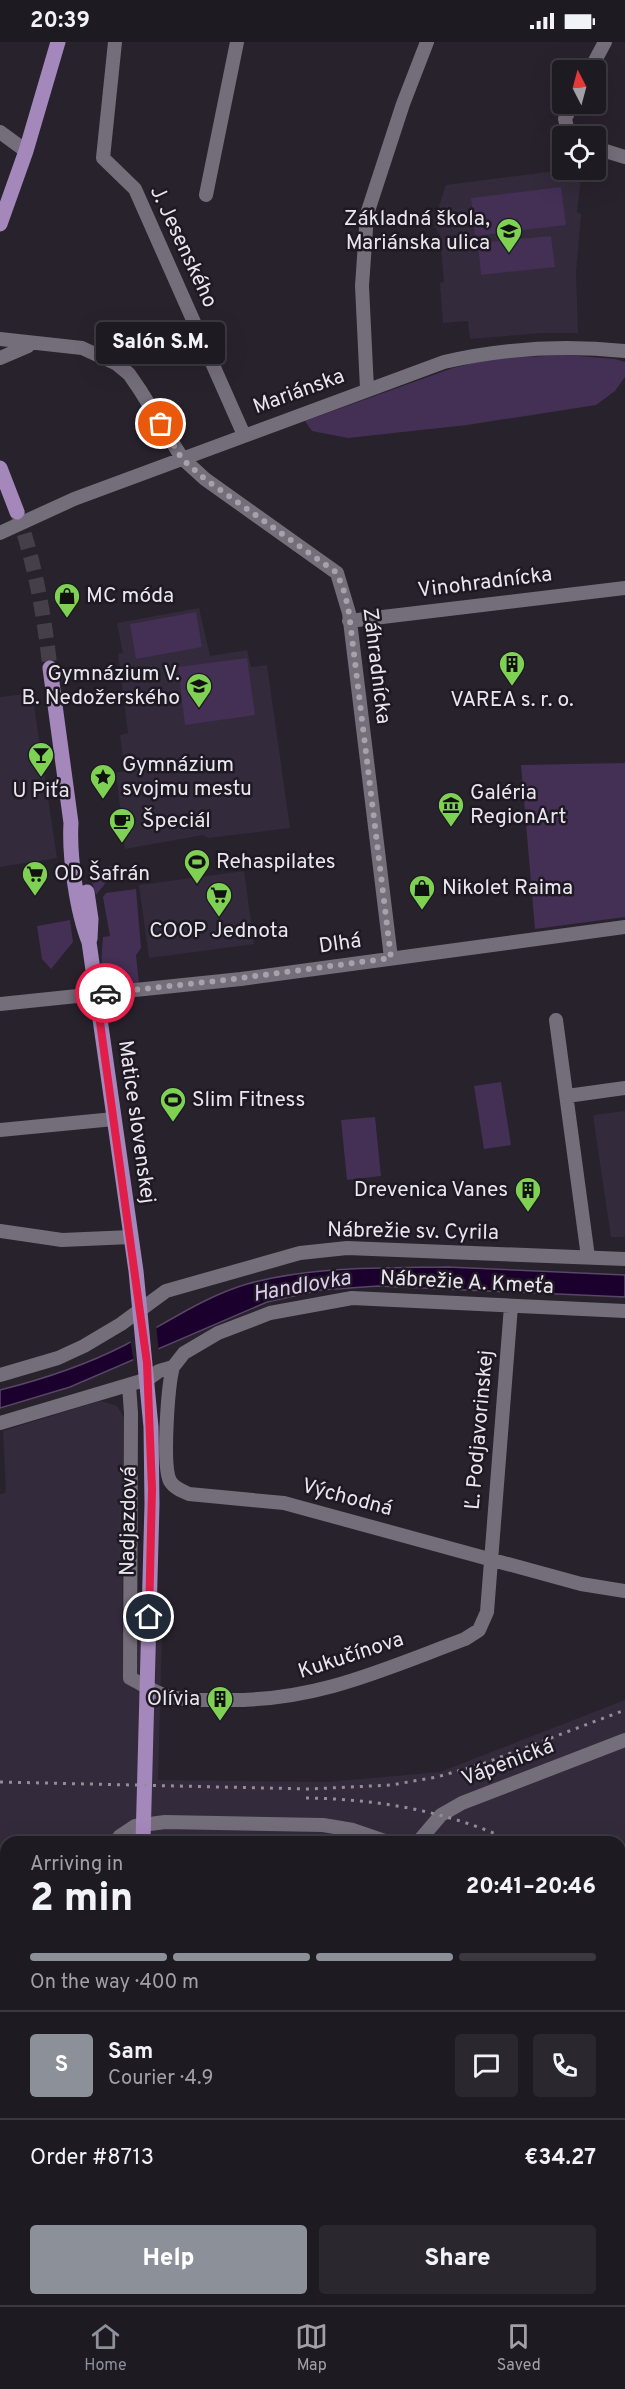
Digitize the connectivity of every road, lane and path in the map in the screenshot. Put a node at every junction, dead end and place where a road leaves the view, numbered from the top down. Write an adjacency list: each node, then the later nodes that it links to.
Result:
1 (58, 42): 8 (main road)
2 (115, 42): 20 (street, J. Jesenského)
3 (237, 42): 11 (street)
4 (427, 42): 19 (street)
5 (605, 42): 6 (street)
6 (595, 60)
7 (0, 132): 8 (street)
8 (26, 151): 12 (main road)
9 (606, 151): 10 (street)
10 (625, 157)
11 (206, 195)
12 (0, 224)
13 (0, 339): 14 (street, Záhradnícka)
14 (16, 342): 15 (street, Záhradnícka); 16 (street)
15 (32, 344): 18 (street); 21 (street, Záhradnícka)
16 (0, 348)
17 (625, 351): 19 (street, Mariánska)
18 (0, 358)
19 (367, 389): 20 (street, Mariánska)
20 (244, 435): 21 (street, Mariánska)
21 (182, 459): 24 (street, Mariánska); 26 (street, Záhradnícka)
22 (0, 468): 23 (main road)
23 (17, 512)
24 (0, 533)
25 (625, 588): 26 (street, Vinohradnícka)
26 (350, 621): 29 (street, Záhradnícka)
27 (50, 668): 30 (main road, Matice slovenskej)
28 (625, 927): 29 (street, Dlhá)
29 (391, 958): 30 (street, Dlhá)
30 (96, 993): 31 (street, Dlhá); 35 (main road, Matice slovenskej)
31 (0, 1004)
32 (556, 1020): 34 (street)
33 (625, 1088): 34 (street)
34 (567, 1096): 39 (street)
35 (114, 1119): 36 (street); 38 (main road, Matice slovenskej)
36 (0, 1130)
37 (0, 1231): 38 (street)
38 (131, 1237): 42 (main road, Matice slovenskej)
39 (588, 1257): 40 (street, Nábrežie sv. Cyrila); 42 (street, Nábrežie sv. Cyrila)
40 (625, 1259)
41 (511, 1306): 43 (street, Nábrežie A. Kmeťa); 44 (street, Nábrežie A. Kmeťa); 51 (street, Ľ. Podjavorinskej)
42 (141, 1309): 45 (street, Nábrežie sv. Cyrila); 46 (main road, Nadjazdová)
43 (625, 1311)
44 (173, 1367): 46 (street, Nábrežie A. Kmeťa); 49 (street, Východná)
45 (0, 1375)
46 (148, 1379): 47 (street, Nábrežie A. Kmeťa); 48 (main road, Nadjazdová)
47 (129, 1385): 50 (street, Nábrežie A. Kmeťa); 51 (street, Kukučínova)
48 (150, 1411): 49 (street); 55 (main road, Nadjazdová)
49 (168, 1415): 51 (street, Východná)
50 (0, 1424)
51 (490, 1557): 52 (street, Východná)
52 (625, 1591)
53 (625, 1740): 57 (street, Vápenická)
54 (120, 1836): 56 (street)
55 (143, 1836)
56 (371, 1836)
57 (423, 1836)

